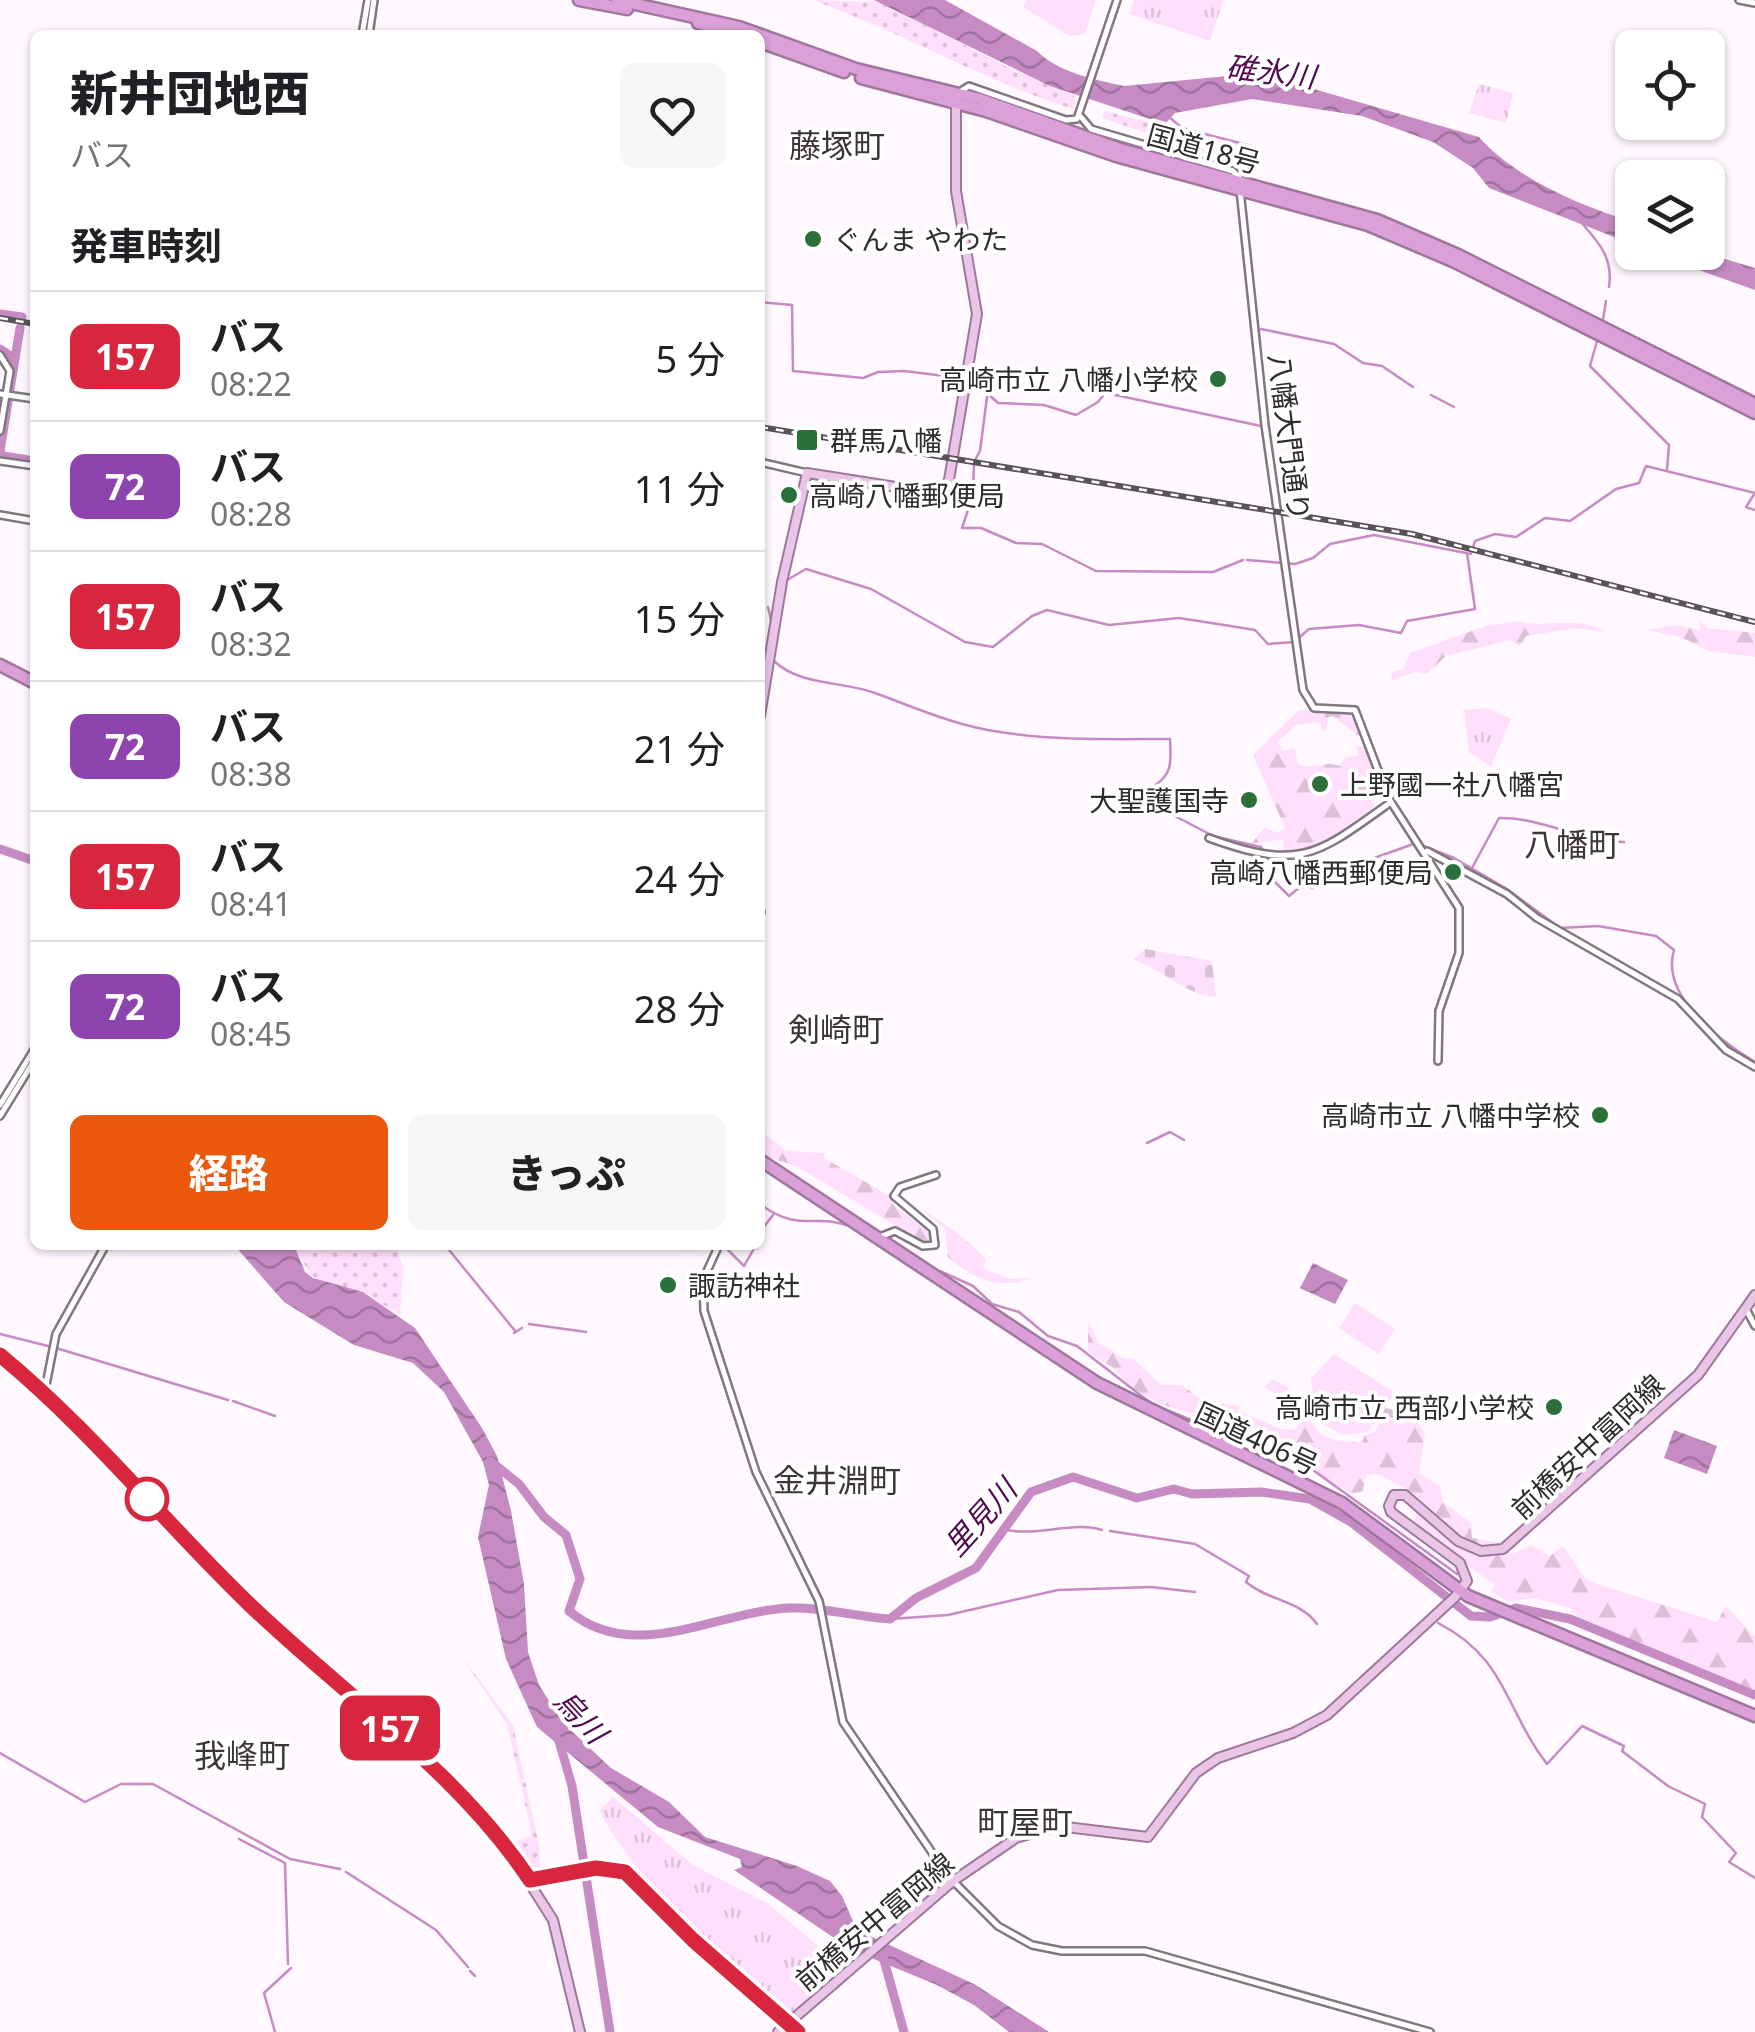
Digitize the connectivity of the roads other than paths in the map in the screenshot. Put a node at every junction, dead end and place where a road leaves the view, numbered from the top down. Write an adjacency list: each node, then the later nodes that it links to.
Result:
1 (371, 0): 7 (street)
2 (579, 0): 8 (highway)
3 (617, 0): 9 (highway, 国道18号)
4 (1117, 0): 13 (street)
5 (1739, 0): 6 (street)
6 (1755, 3)
7 (367, 30)
8 (717, 30)
9 (746, 30)
10 (765, 37): 12 (highway, 国道18号)
11 (765, 44): 12 (highway, 国道18号)
12 (956, 98): 13 (street); 14 (highway, 国道18号); 24 (main road)
13 (1080, 119): 14 (street)
14 (1240, 186): 18 (highway, 国道18号); 19 (highway, 国道18号); 30 (street, 八幡大門通り)
15 (0, 355): 16 (street)
16 (3, 394): 17 (street); 20 (street)
17 (30, 398)
18 (1755, 404)
19 (1755, 413)
20 (0, 431)
21 (0, 461): 23 (street)
22 (765, 463): 24 (street)
23 (30, 465)
24 (806, 473): 29 (main road)
25 (0, 515): 26 (street)
26 (30, 519)
27 (0, 665): 28 (highway)
28 (30, 680)
29 (765, 686)
30 (1391, 802): 31 (street); 32 (street)
31 (1208, 838)
32 (1424, 850): 34 (street); 36 (street)
33 (30, 1058): 37 (street)
34 (1438, 1061)
35 (30, 1065): 37 (street)
36 (1755, 1067)
37 (20, 1077): 38 (street); 39 (street)
38 (0, 1105)
39 (0, 1116)
40 (765, 1167): 42 (highway, 国道406号)
41 (936, 1175): 42 (street)
42 (882, 1236): 50 (highway, 国道406号)
43 (103, 1250): 49 (street)
44 (716, 1250): 53 (street)
45 (1755, 1295): 46 (main road, 前橋安中富岡線)
46 (1746, 1309): 47 (street); 50 (main road, 前橋安中富岡線)
47 (1755, 1326)
48 (0, 1355): 49 (main road)
49 (44, 1395): 52 (main road)
50 (1454, 1598): 51 (highway, 国道406号); 53 (main road, 前橋安中富岡線)
51 (1755, 1716)
52 (530, 1880): 54 (main road); 55 (main road)
53 (950, 1884): 54 (main road, 前橋安中富岡線); 58 (street)
54 (791, 2021): 56 (main road, 前橋安中富岡線); 57 (main road)
55 (580, 2032)
56 (778, 2032)
57 (798, 2032)
58 (1430, 2032)

